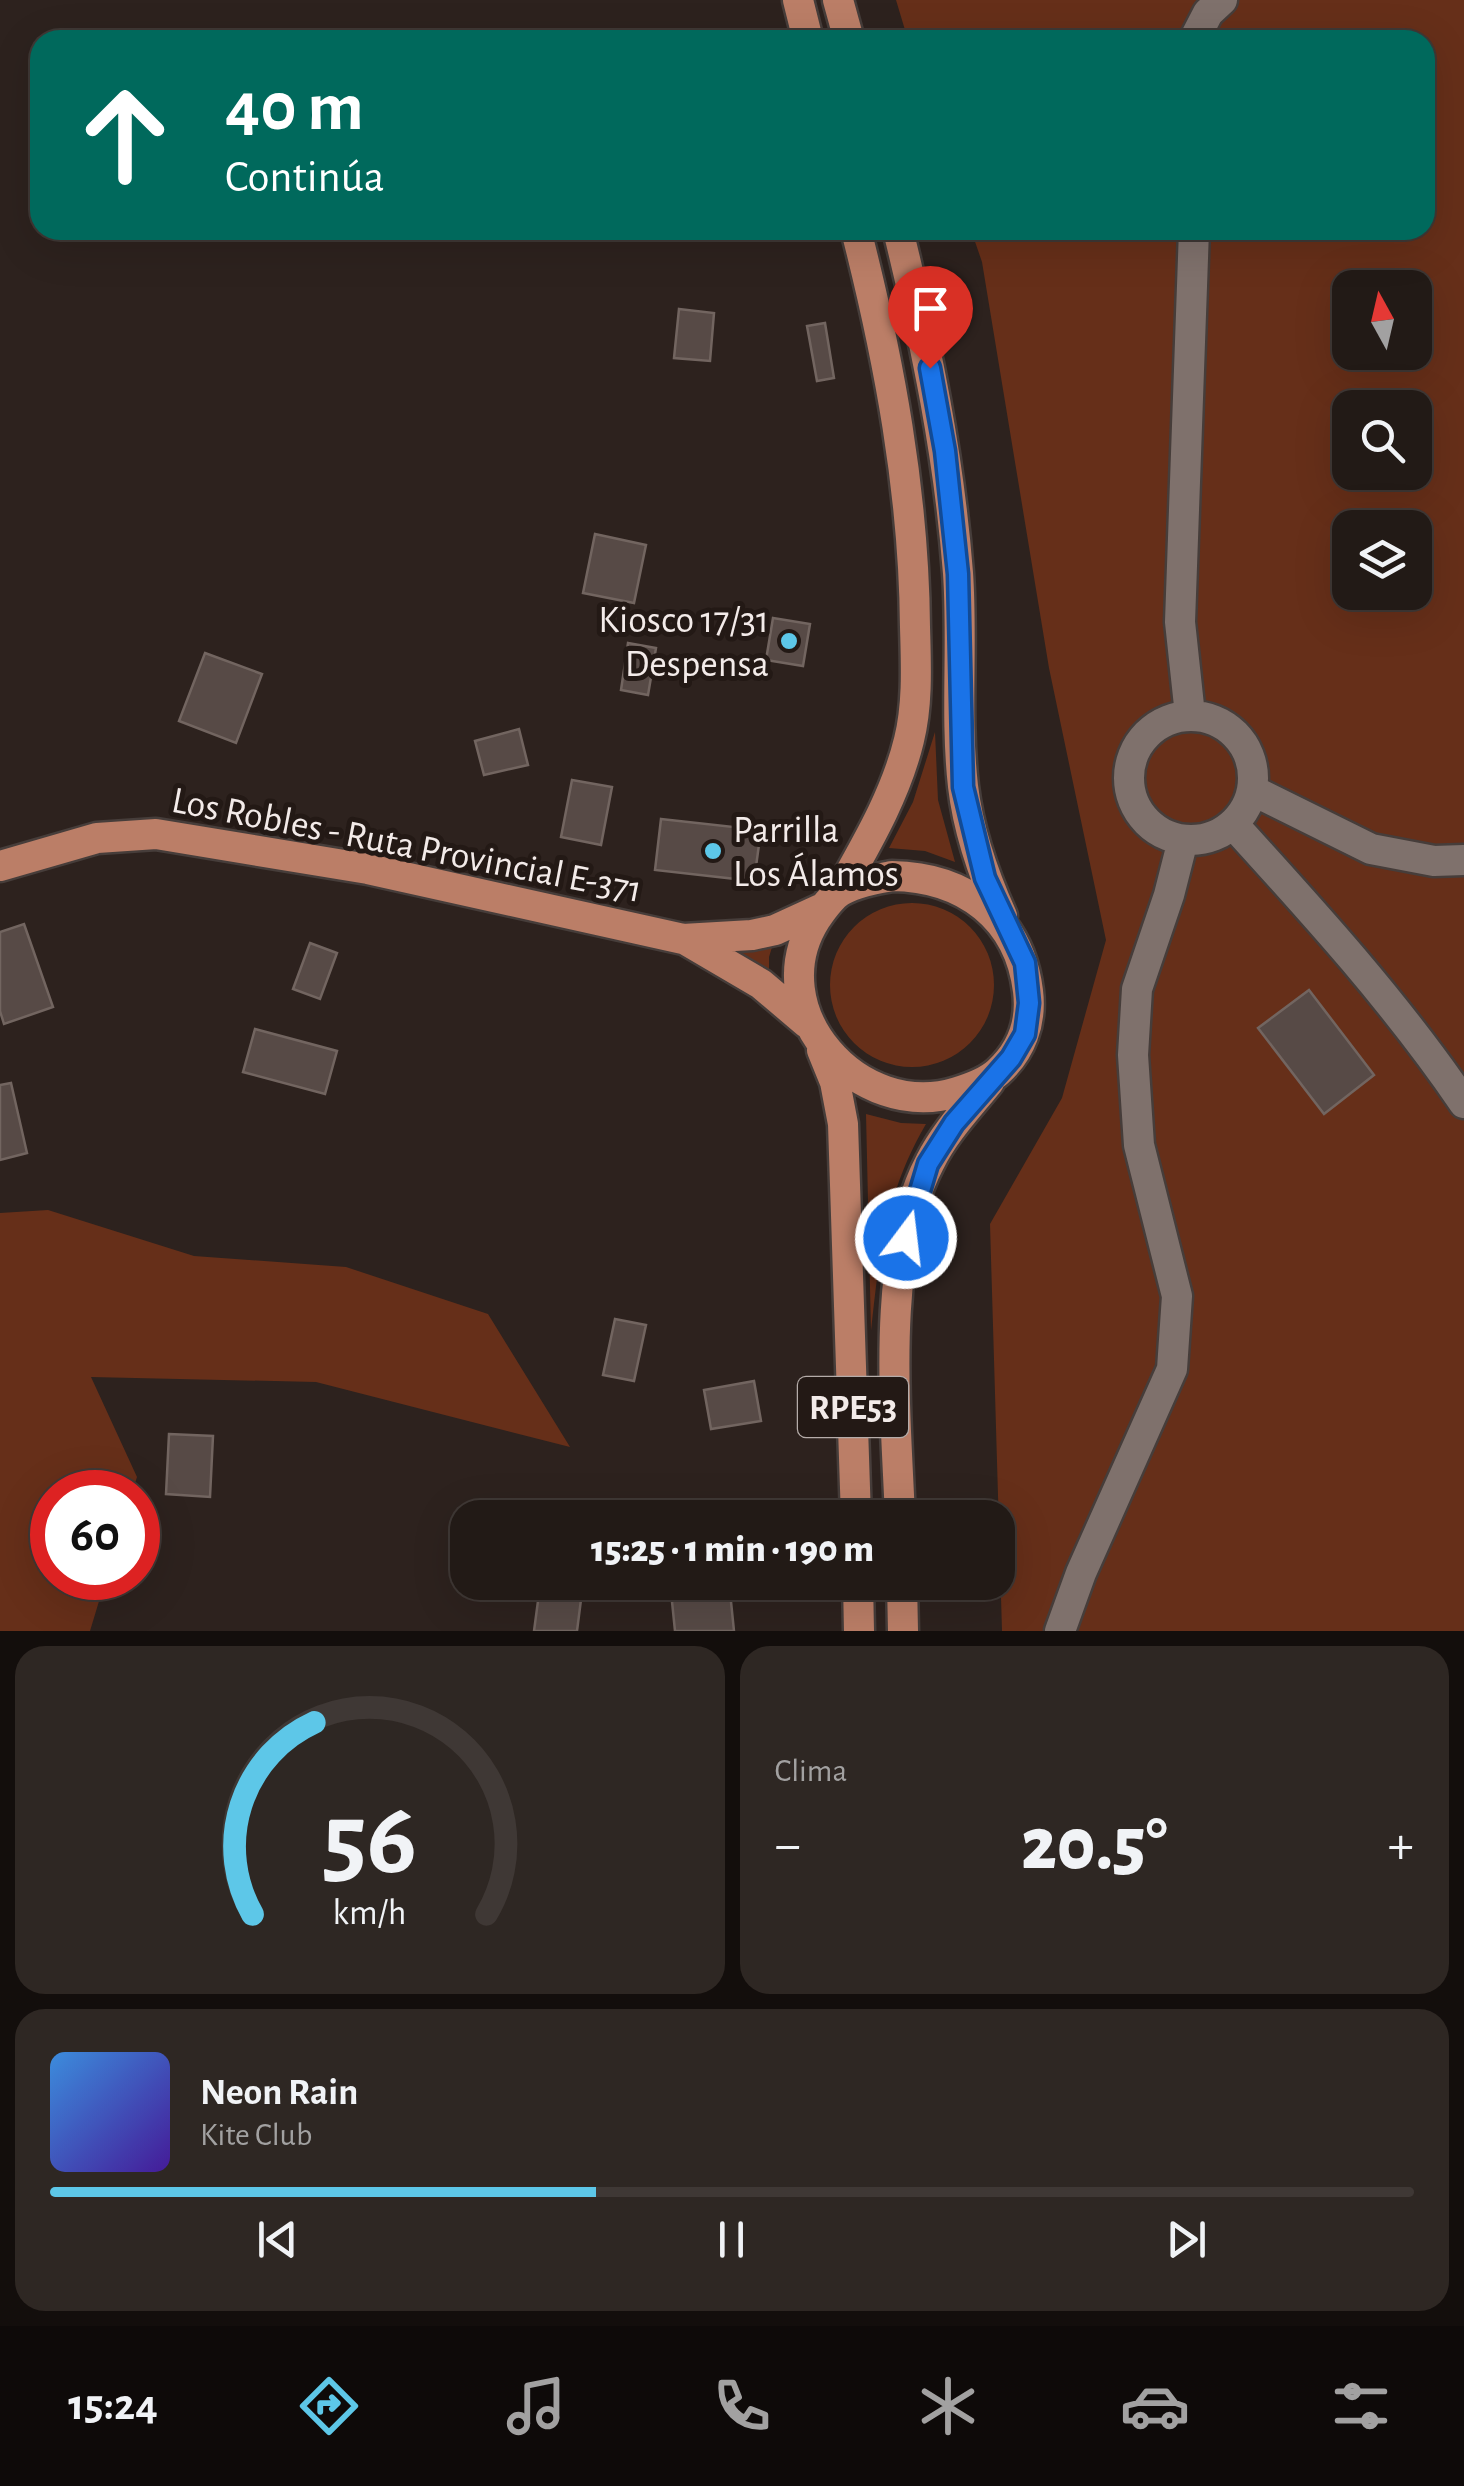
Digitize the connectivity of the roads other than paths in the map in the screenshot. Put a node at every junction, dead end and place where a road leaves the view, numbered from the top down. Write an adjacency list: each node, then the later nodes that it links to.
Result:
1 (798, 0): 4 (main road)
2 (838, 0): 5 (main road)
3 (1222, 0): 6 (street)
4 (806, 30)
5 (846, 30)
6 (1199, 30)
7 (858, 240): 16 (main road, RPE53)
8 (900, 240): 17 (main road, RPE53)
9 (1194, 240): 10 (street)
10 (1190, 715): 11 (street); 13 (street)
11 (1252, 790): 12 (street); 14 (street)
12 (1234, 824): 13 (street); 21 (street)
13 (1183, 840): 28 (street)
14 (1464, 860)
15 (0, 866): 18 (main road, Los Robles - Ruta Provincial E-371)
16 (832, 900): 17 (main road, RPE53); 18 (main road); 19 (main road, RPE53)
17 (1007, 928): 20 (main road, RPE53)
18 (683, 939): 19 (main road)
19 (813, 1033): 20 (main road); 22 (main road, RPE53)
20 (994, 1076): 23 (main road, RPE53)
21 (1464, 1102)
22 (855, 1500)
23 (899, 1500)
24 (858, 1600): 26 (main road)
25 (903, 1600): 27 (main road)
26 (859, 1631)
27 (904, 1631)
28 (1060, 1631)

